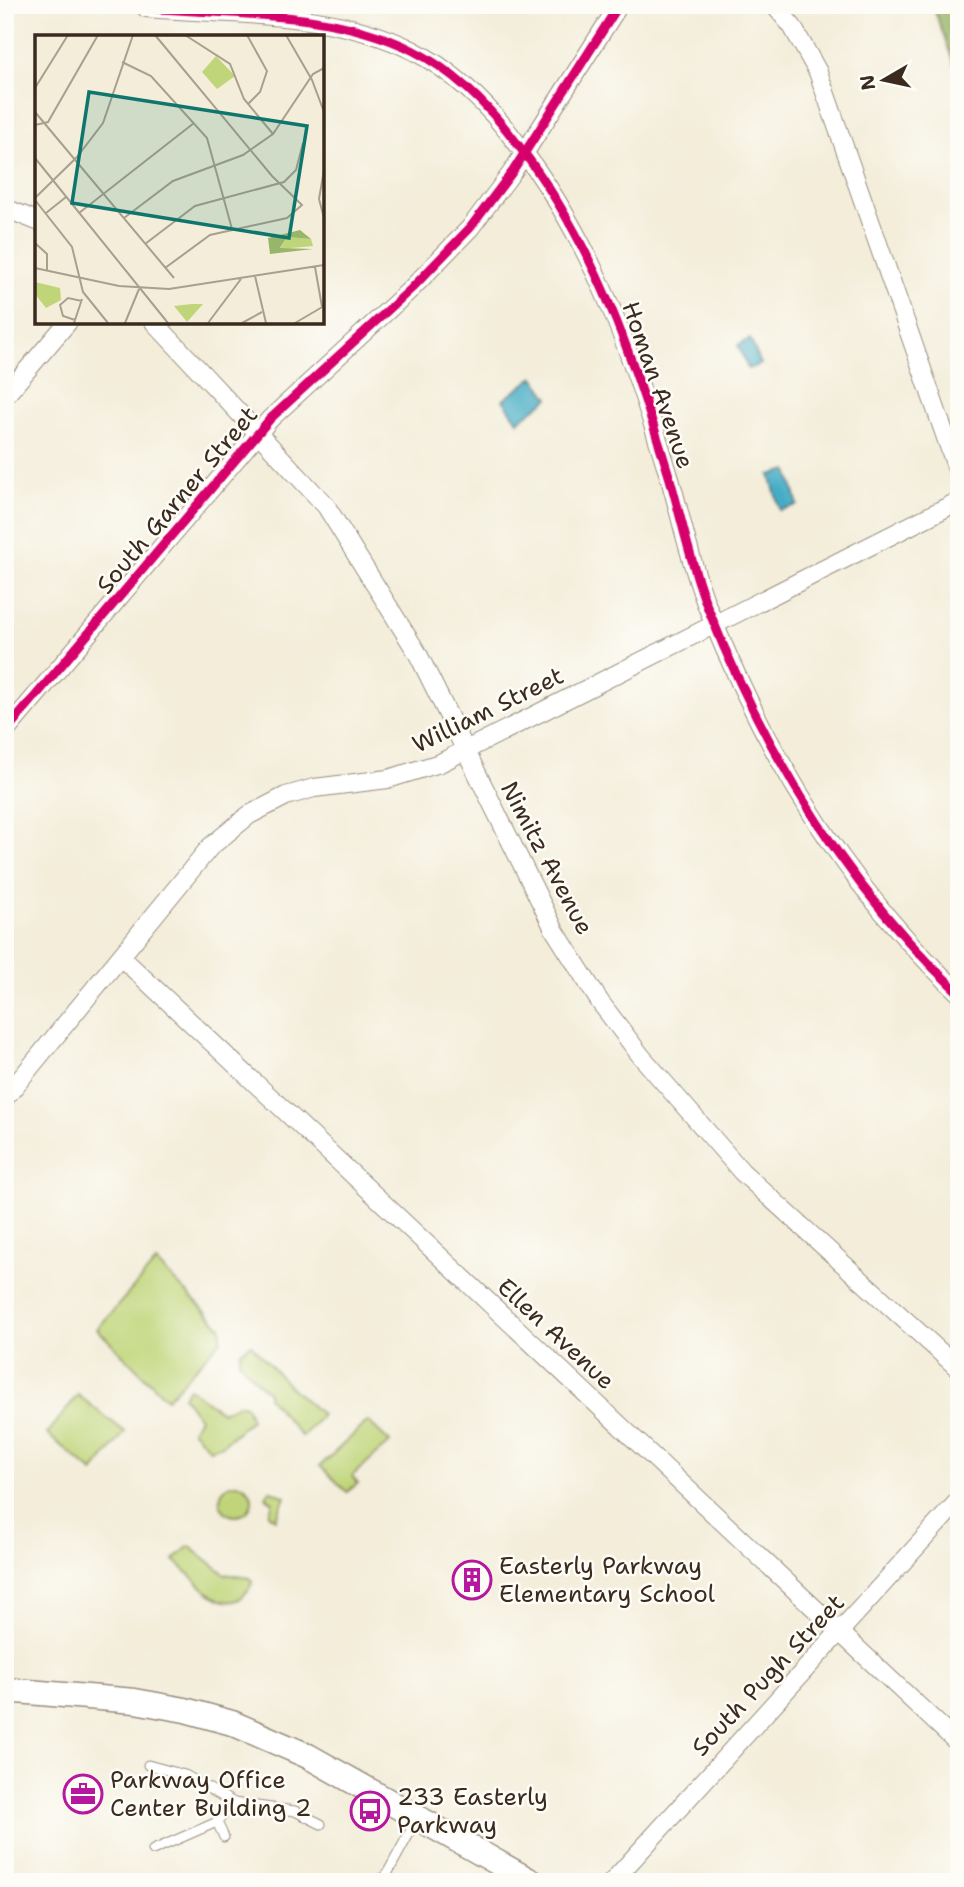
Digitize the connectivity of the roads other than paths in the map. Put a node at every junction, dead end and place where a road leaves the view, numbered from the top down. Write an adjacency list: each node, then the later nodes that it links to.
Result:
1 (619, 5): 4 (street, South Garner Street)
2 (774, 5): 11 (street)
3 (146, 8): 4 (street, Homan Avenue)
4 (524, 152): 10 (street, South Garner Street); 13 (street, Homan Avenue)
5 (5, 208): 6 (street)
6 (35, 220)
7 (66, 324): 9 (street)
8 (156, 324): 10 (street, Nimitz Avenue)
9 (5, 396)
10 (258, 433): 14 (street, South Garner Street); 15 (street, Nimitz Avenue)
11 (959, 475)
12 (959, 500): 13 (street, William Street)
13 (715, 624): 15 (street, William Street); 17 (street, Homan Avenue)
14 (5, 732)
15 (465, 751): 16 (street, William Street); 19 (street, Nimitz Avenue)
16 (121, 957): 18 (street, William Street); 21 (street, Ellen Avenue)
17 (959, 993)
18 (5, 1098)
19 (959, 1369)
20 (959, 1500): 21 (street, South Pugh Street)
21 (839, 1634): 23 (street, Ellen Avenue); 33 (street, South Pugh Street)
22 (5, 1690): 26 (main road)
23 (959, 1744)
24 (148, 1765): 25 (lane)
25 (234, 1803): 27 (lane); 28 (lane)
26 (418, 1817): 31 (lane); 32 (main road)
27 (217, 1822): 29 (lane); 30 (lane)
28 (321, 1824)
29 (224, 1837)
30 (153, 1850)
31 (377, 1882)
32 (532, 1882)
33 (612, 1882)

